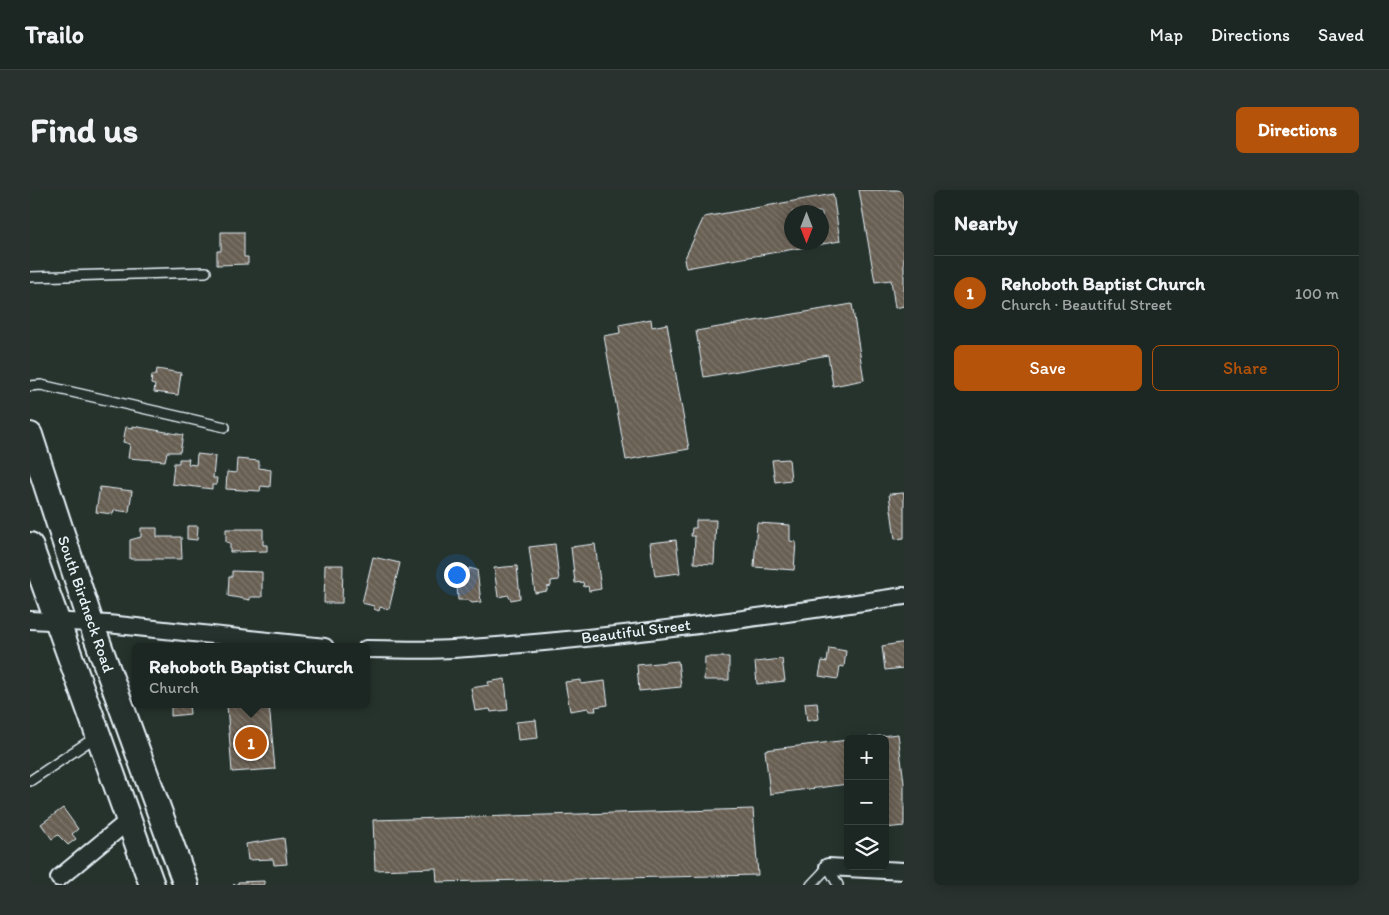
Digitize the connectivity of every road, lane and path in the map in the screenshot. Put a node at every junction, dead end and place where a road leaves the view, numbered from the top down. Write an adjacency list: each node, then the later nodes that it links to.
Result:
1 (206, 272): 2 (lane)
2 (30, 277)
3 (30, 386): 4 (lane)
4 (225, 427)
5 (30, 436): 10 (main road, South Birdneck Road)
6 (30, 544): 9 (main road, South Birdneck Road)
7 (904, 596): 12 (street, Beautiful Street)
8 (30, 620): 9 (street)
9 (56, 621): 10 (street); 13 (main road, South Birdneck Road)
10 (91, 623): 11 (street); 20 (main road, South Birdneck Road)
11 (286, 643)
12 (370, 649)
13 (97, 736): 14 (lane); 15 (main road, South Birdneck Road)
14 (30, 781)
15 (128, 821): 18 (street); 19 (main road, South Birdneck Road)
16 (828, 867): 17 (street); 21 (lane); 22 (lane)
17 (904, 871)
18 (59, 878)
19 (152, 885)
20 (186, 885)
21 (811, 885)
22 (838, 885)

